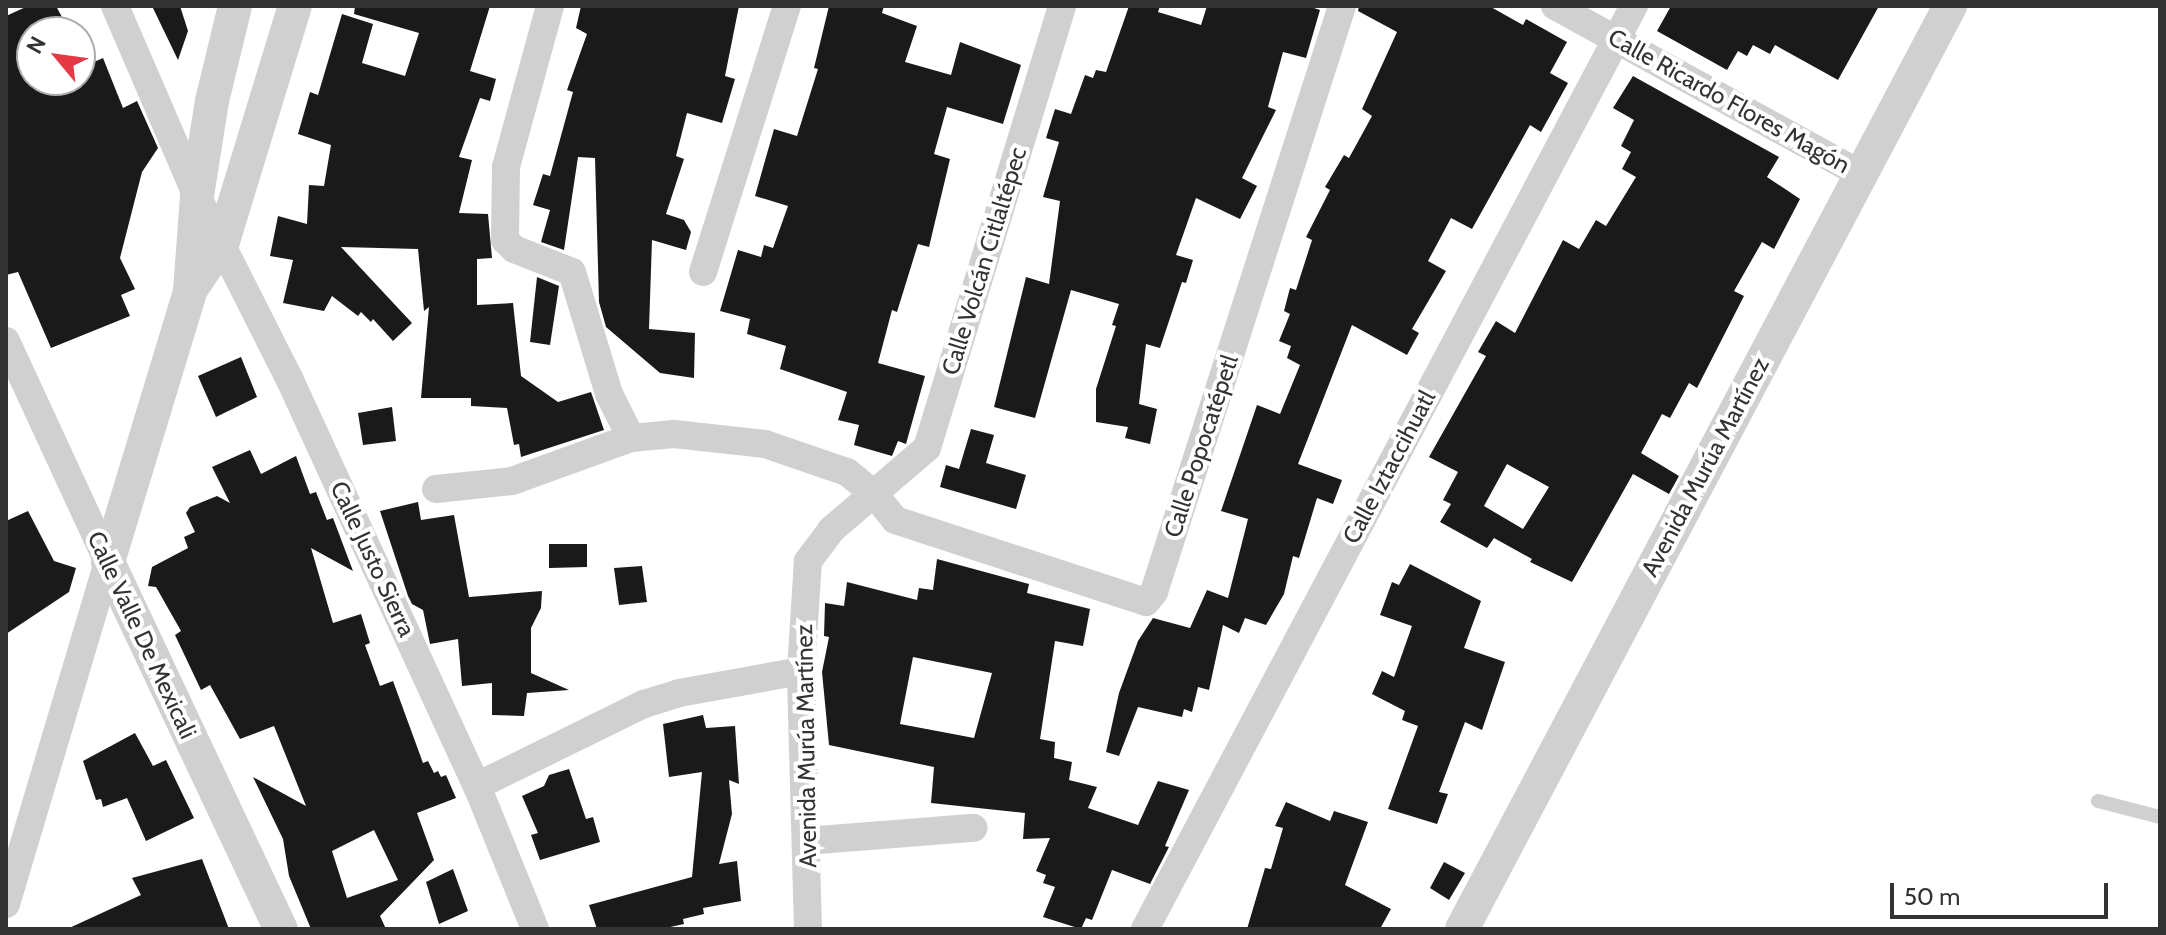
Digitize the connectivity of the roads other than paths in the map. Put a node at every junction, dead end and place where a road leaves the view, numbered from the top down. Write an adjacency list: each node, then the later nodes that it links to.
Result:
1 (115, 6): 13 (street, Calle Justo Sierra)
2 (235, 6): 13 (street)
3 (295, 6): 14 (street)
4 (550, 6): 18 (street)
5 (787, 6): 15 (street)
6 (1062, 6): 20 (street, Calle Volcán Citlaltépec)
7 (1342, 6): 20 (street, Calle Popocatépetl)
8 (1555, 6): 11 (street, Calle Ricardo Flores Magón)
9 (1634, 6): 11 (street, Calle Iztaccihuatl)
10 (1950, 6): 12 (street, Avenida Murúa Martínez)
11 (1615, 38): 12 (street, Calle Ricardo Flores Magón); 32 (street, Calle Iztaccihuatl)
12 (1860, 174): 33 (street, Avenida Murúa Martínez)
13 (197, 196): 14 (street, Calle Justo Sierra); 16 (street)
14 (223, 241): 16 (street); 23 (street, Calle Justo Sierra)
15 (703, 272)
16 (190, 292): 21 (street)
17 (6, 341): 21 (street, Calle Valle De Mexicali)
18 (631, 438): 19 (street); 20 (street)
19 (436, 489)
20 (875, 495): 22 (street, Avenida Murúa Martínez)
21 (108, 562): 28 (street); 29 (street, Calle Valle De Mexicali)
22 (801, 671): 23 (street); 27 (street, Avenida Murúa Martínez)
23 (477, 786): 30 (street, Calle Justo Sierra)
24 (2098, 801): 25 (lane)
25 (2160, 817)
26 (973, 828): 27 (street)
27 (806, 841): 31 (street, Avenida Murúa Martínez)
28 (6, 904)
29 (281, 929)
30 (535, 929)
31 (808, 929)
32 (1145, 929)
33 (1462, 929)

